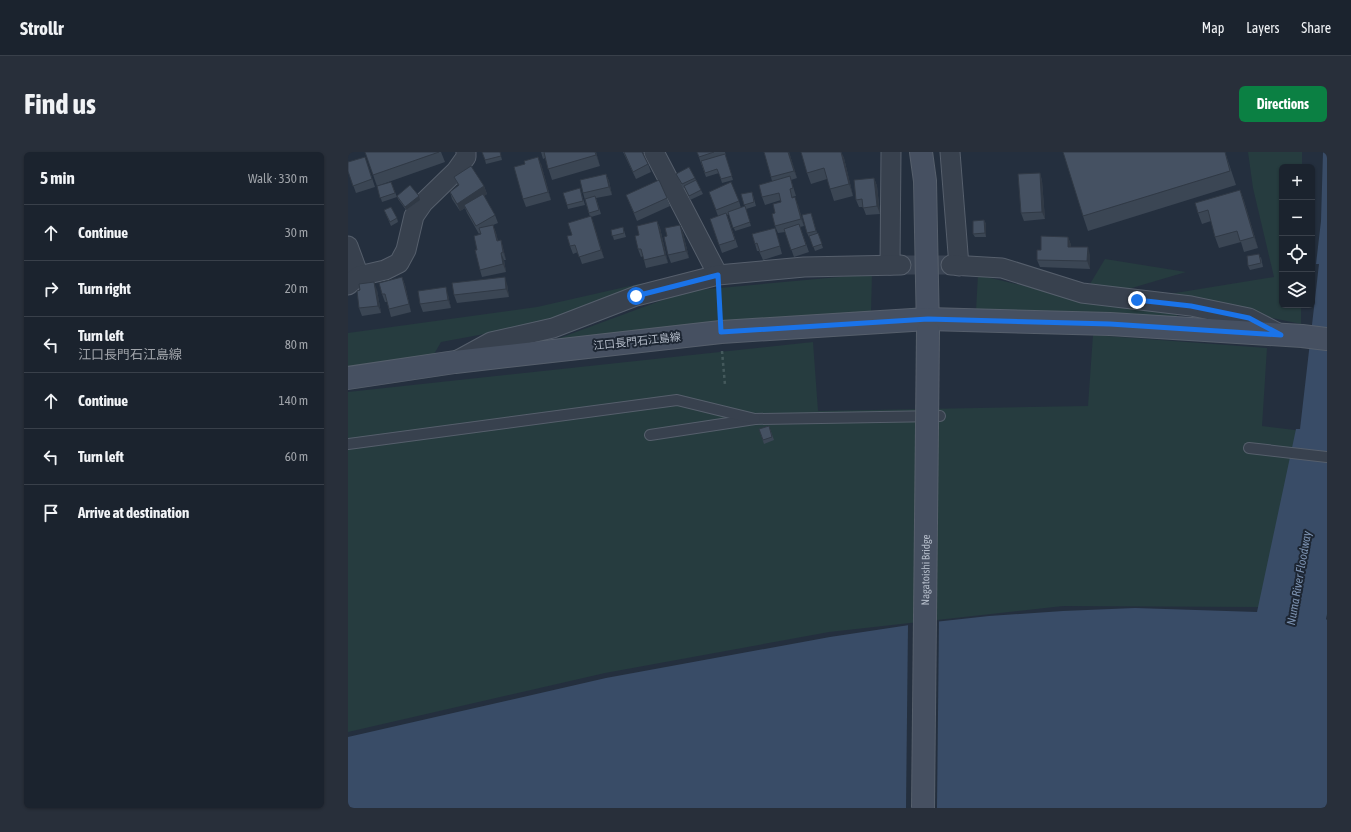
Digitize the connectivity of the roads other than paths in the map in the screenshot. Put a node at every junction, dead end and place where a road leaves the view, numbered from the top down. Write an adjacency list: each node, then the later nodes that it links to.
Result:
1 (466, 152): 8 (street)
2 (654, 152): 7 (street)
3 (891, 152): 7 (street)
4 (921, 152): 9 (street, Nagatoishi Bridge)
5 (950, 152): 10 (street)
6 (348, 246): 8 (street)
7 (718, 275): 12 (street)
8 (353, 280)
9 (928, 325): 10 (street, 江口長門石江島線); 12 (street, 江口長門石江島線); 20 (street, Nagatoishi Bridge, bridge)
10 (1291, 336): 11 (street, 江口長門石江島線)
11 (1327, 339)
12 (455, 362): 13 (street, 江口長門石江島線)
13 (348, 378)
14 (940, 416): 15 (lane)
15 (755, 419): 16 (lane); 17 (lane)
16 (650, 435)
17 (348, 444)
18 (1249, 448): 19 (lane)
19 (1327, 457)
20 (923, 808)

